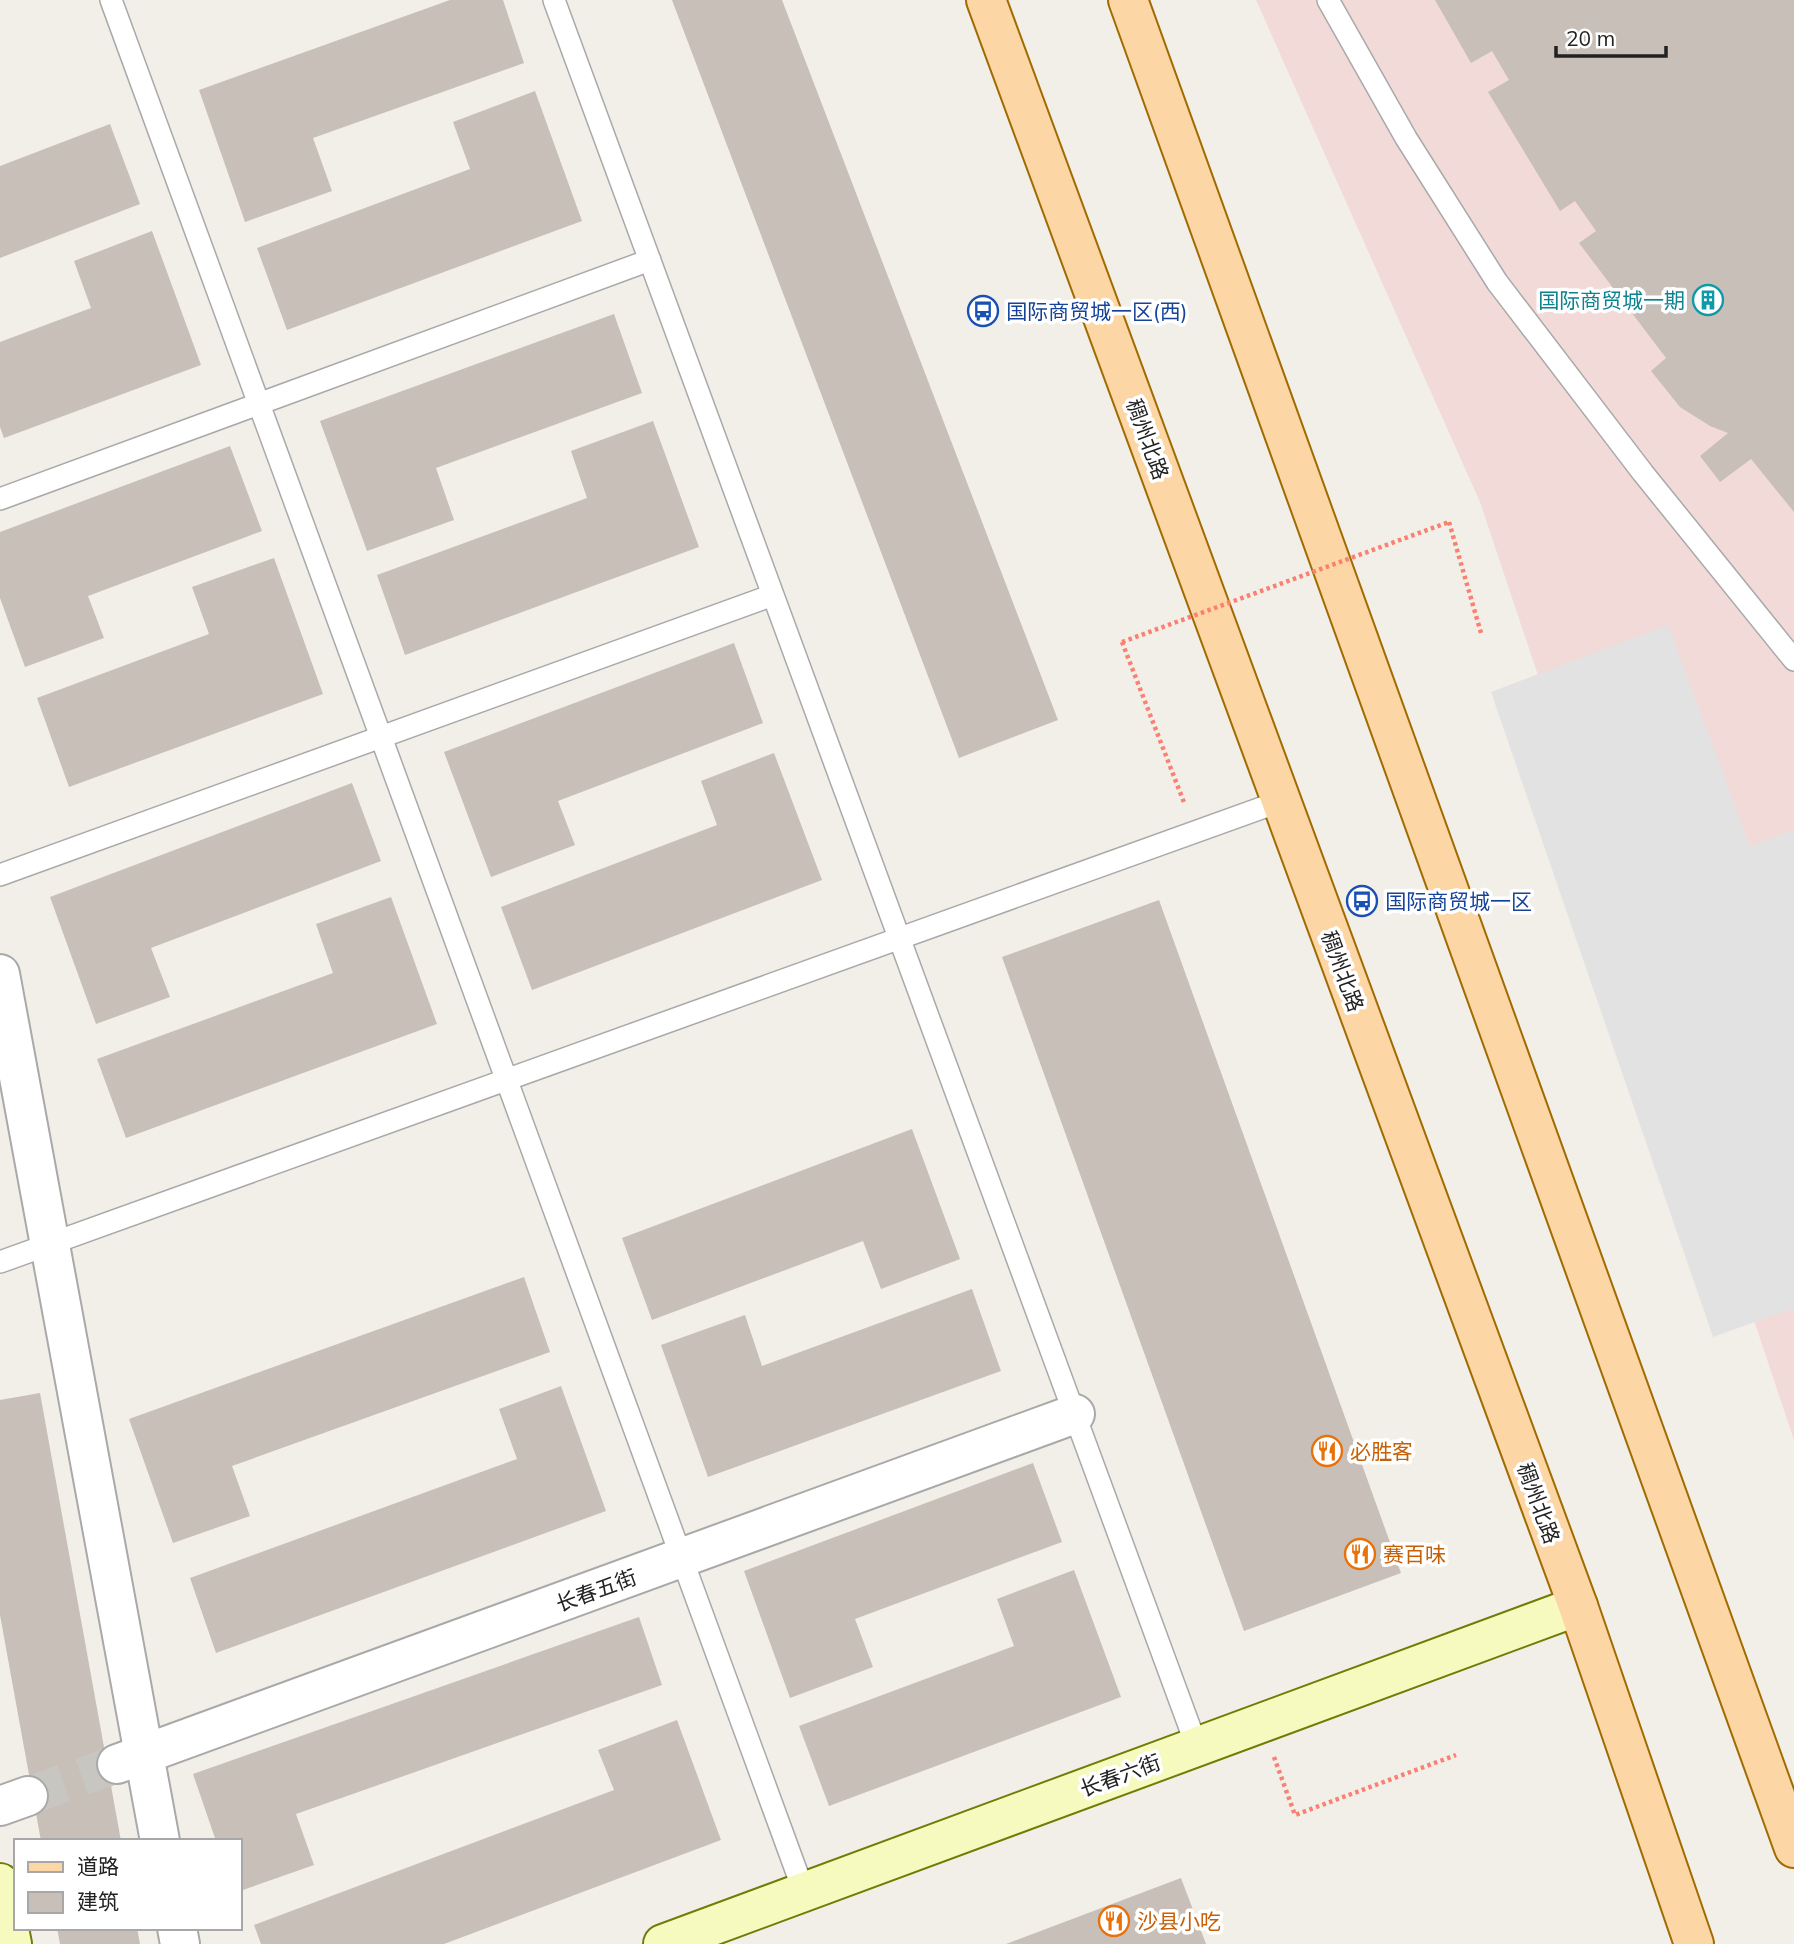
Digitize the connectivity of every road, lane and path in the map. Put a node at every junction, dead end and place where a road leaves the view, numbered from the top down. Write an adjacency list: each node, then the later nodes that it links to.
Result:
1 (111, 0): 7 (lane)
2 (554, 0): 6 (lane)
3 (986, 0): 13 (main road, 稠州北路)
4 (1128, 0): 29 (main road)
5 (1328, 0): 11 (lane)
6 (650, 260): 7 (lane); 9 (lane)
7 (259, 404): 8 (lane); 12 (lane)
8 (0, 499)
9 (773, 595): 12 (lane); 16 (lane)
10 (1481, 633): 14 (path, bridge)
11 (1794, 660)
12 (381, 737): 15 (lane); 18 (lane)
13 (1281, 801): 14 (lane); 23 (main road, 稠州北路)
14 (1195, 832): 16 (lane)
15 (0, 875)
16 (900, 939): 18 (lane); 21 (lane)
17 (0, 974): 19 (street)
18 (507, 1080): 19 (lane); 22 (lane)
19 (50, 1244): 20 (lane); 27 (street)
20 (0, 1262)
21 (1075, 1414): 22 (street, 长春五街); 25 (lane)
22 (682, 1558): 27 (street, 长春五街); 31 (lane)
23 (1578, 1606): 24 (street, 长春六街); 34 (main road, 稠州北路)
24 (1262, 1723): 25 (street, 长春六街); 26 (path)
25 (1198, 1747): 31 (street, 长春六街)
26 (1456, 1755)
27 (130, 1760): 28 (street)
28 (159, 1839)
29 (1794, 1848)
30 (0, 1883): 32 (street)
31 (804, 1892): 33 (street, 长春六街)
32 (12, 1944)
33 (663, 1944)
34 (1694, 1944)

